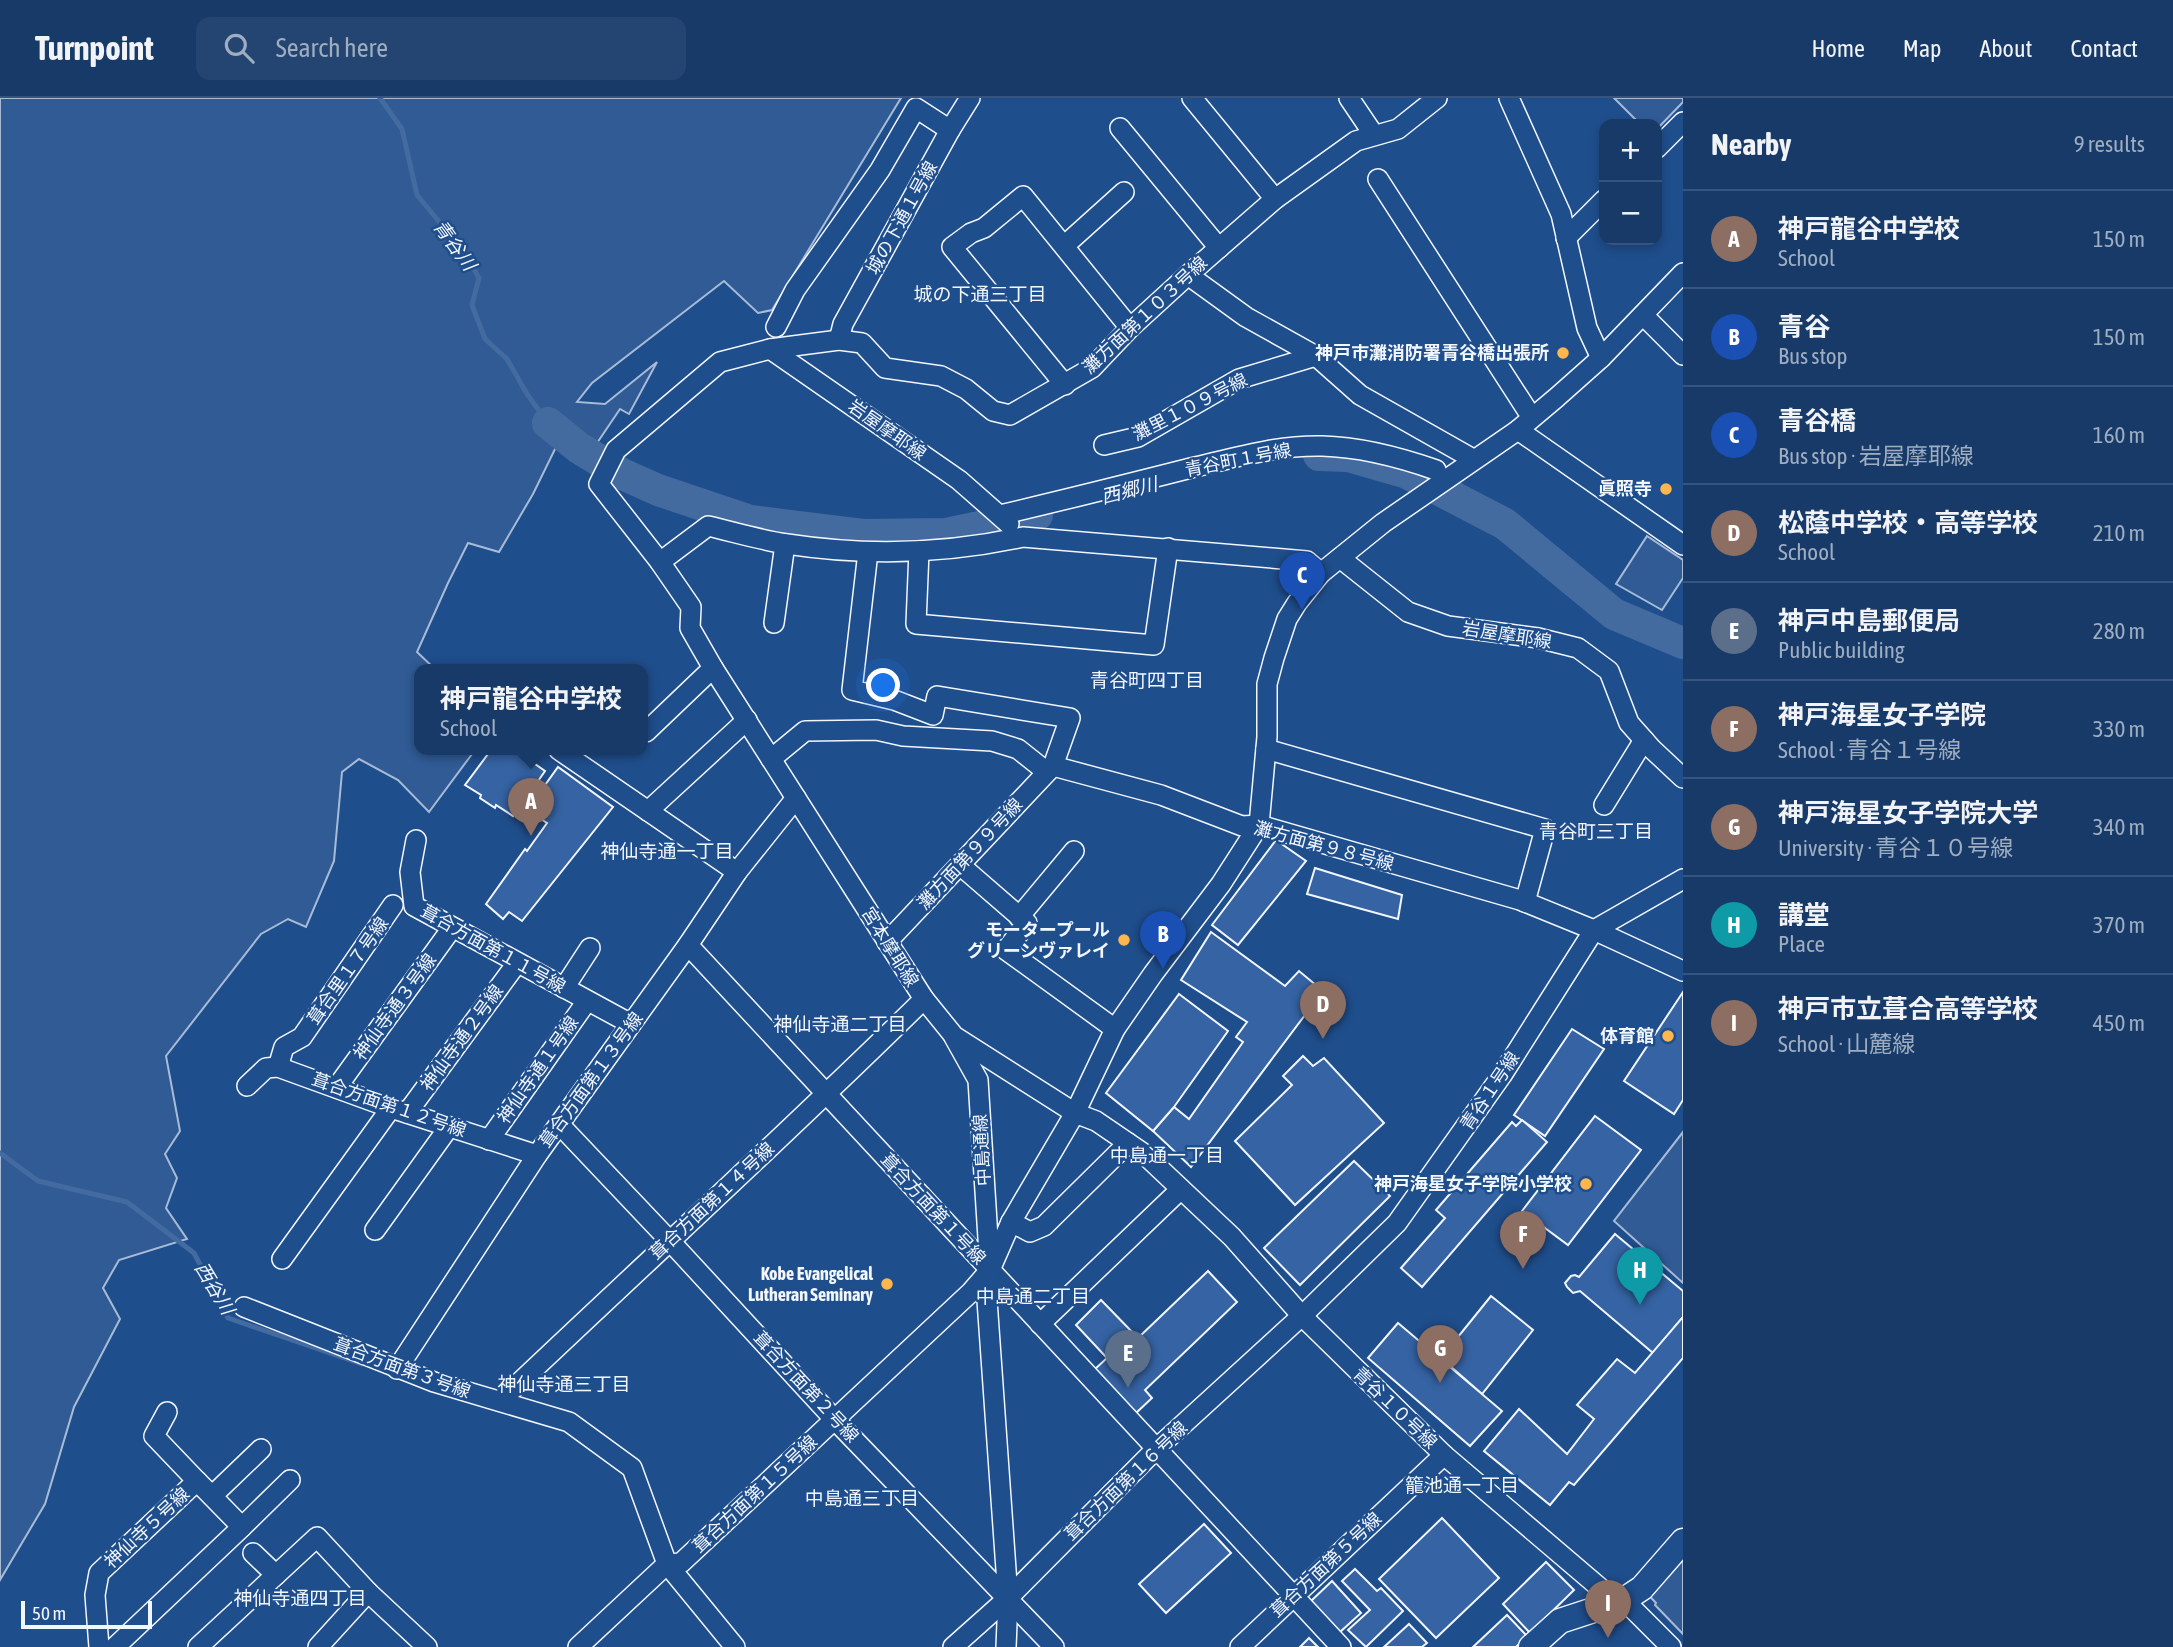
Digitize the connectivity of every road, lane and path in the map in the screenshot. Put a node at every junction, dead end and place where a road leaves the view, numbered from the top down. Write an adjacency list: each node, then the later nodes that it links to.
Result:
1 (970, 98): 8 (street, 城の下通１号線)
2 (1192, 98): 13 (street)
3 (1349, 98): 9 (street)
4 (1437, 98): 9 (street, 灘方面第１０３号線)
5 (1509, 98): 15 (street)
6 (1683, 122): 10 (street)
7 (1120, 128): 17 (street)
8 (950, 130): 21 (street); 23 (street, 城の下通１号線)
9 (1374, 135): 13 (street, 灘方面第１０３号線)
10 (1662, 143)
11 (1378, 179): 29 (street)
12 (1124, 192): 16 (street)
13 (1275, 199): 17 (street, 灘方面第１０３号線)
14 (1599, 205): 15 (street)
15 (1566, 237): 27 (street)
16 (1064, 246): 22 (street); 28 (street)
17 (1219, 248): 19 (street, 灘方面第１０３号線)
18 (1683, 273): 20 (street)
19 (1188, 275): 22 (street, 灘方面第１０３号線); 26 (street)
20 (1643, 315): 25 (street); 27 (street)
21 (776, 327)
22 (1130, 328): 28 (street, 灘方面第１０３号線)
23 (839, 340): 24 (street, 灘方面第１０３号線); 28 (street, 灘方面第１０３号線)
24 (770, 349): 34 (street, 灘方面第１０３号線); 35 (street, 岩屋摩耶線)
25 (1683, 355)
26 (1316, 356): 31 (street, 灘里１０９号線); 32 (street)
27 (1601, 358): 30 (street)
28 (1065, 385)
29 (1527, 410)
30 (1518, 430): 32 (street); 37 (street)
31 (1104, 444)
32 (1472, 459): 33 (street)
33 (1442, 473): 35 (street, 青谷町１号線); 42 (street)
34 (602, 476): 43 (street, 宮本摩耶線)
35 (1000, 515): 36 (street, 岩屋摩耶線)
36 (1020, 534): 39 (street); 40 (street)
37 (1682, 542)
38 (785, 544): 41 (street); 43 (street); 45 (street)
39 (1168, 548): 40 (street); 44 (street)
40 (919, 551): 41 (street)
41 (868, 552): 53 (street)
42 (1340, 558): 44 (street); 49 (street, 岩屋摩耶線)
43 (660, 562): 46 (street, 宮本摩耶線)
44 (1321, 573): 50 (street)
45 (774, 623)
46 (713, 668): 47 (street, 宮本摩耶線); 48 (street)
47 (747, 720): 52 (street, 宮本摩耶線); 57 (street)
48 (648, 730)
49 (1644, 740): 54 (street, 岩屋摩耶線); 56 (street)
50 (1266, 748): 58 (street); 64 (street)
51 (566, 755): 57 (street)
52 (771, 759): 53 (street, 灘方面第９８号線); 55 (street, 宮本摩耶線)
53 (1050, 769): 58 (street, 灘方面第９８号線); 61 (street, 灘方面第９９号線)
54 (1683, 778)
55 (796, 798): 62 (street, 葺合方面第１３号線); 69 (street, 宮本摩耶線)
56 (1604, 805)
57 (648, 811): 62 (street)
58 (1259, 825): 64 (street, 灘方面第９８号線); 78 (street)
59 (416, 840): 67 (street, 葺合方面第１１号線)
60 (1074, 851): 66 (street)
61 (960, 865): 66 (street); 69 (street, 灘方面第９９号線)
62 (737, 872): 70 (street, 葺合方面第１３号線)
63 (1683, 879): 68 (street, 青谷１号線)
64 (1525, 902): 68 (street, 灘方面第９８号線)
65 (393, 905): 80 (street, 葺合里１７号線)
66 (1019, 917): 78 (street)
67 (452, 928): 72 (street, 葺合方面第１１号線); 82 (street, 神仙寺通３号線)
68 (1594, 930): 73 (street, 灘方面第９８号線); 98 (street, 青谷１号線)
69 (887, 942): 75 (street, 宮本摩耶線)
70 (688, 945): 77 (street, 葺合方面第１３号線); 83 (street, 葺合方面第１号線)
71 (590, 948): 74 (street)
72 (517, 963): 74 (street, 葺合方面第１１号線); 84 (street, 神仙寺通２号線)
73 (1683, 971)
74 (564, 988): 76 (street, 葺合方面第１１号線)
75 (923, 999): 79 (street, 宮本摩耶線); 83 (street, 葺合方面第１４号線)
76 (587, 1001): 77 (street, 葺合方面第１１号線); 88 (street, 神仙寺通１号線)
77 (631, 1024): 86 (street, 葺合方面第１３号線)
78 (1115, 1029): 85 (street)
79 (954, 1036): 85 (street, 宮本摩耶線); 96 (street, 中島通線)
80 (278, 1067): 81 (street); 82 (street, 葺合方面第１２号線)
81 (247, 1086)
82 (337, 1087): 84 (street, 葺合方面第１２号線)
83 (826, 1095): 94 (street, 葺合方面第１４号線); 96 (street, 葺合方面第１号線)
84 (399, 1111): 87 (street, 葺合方面第１２号線); 95 (street, 神仙寺通２号線)
85 (1075, 1113): 89 (street, 宮本摩耶線); 92 (street)
86 (560, 1125): 90 (street, 葺合方面第１３号線); 94 (street, 葺合方面第２号線)
87 (449, 1127): 88 (street, 葺合方面第１２号線); 93 (street)
88 (489, 1140): 90 (street, 葺合方面第１２号線)
89 (1128, 1143): 91 (street, 宮本摩耶線); 92 (street)
90 (537, 1155): 100 (street, 葺合方面第１３号線)
91 (1181, 1189): 98 (street, 宮本摩耶線); 99 (street)
92 (1011, 1222): 96 (street)
93 (375, 1230)
94 (669, 1240): 101 (street, 葺合方面第１４号線); 103 (street, 葺合方面第２号線)
95 (282, 1259)
96 (990, 1270): 99 (street, 葺合方面第１号線); 103 (street, 葺合方面第１５号線); 117 (street)
97 (244, 1307): 100 (street, 葺合方面第３号線)
98 (1302, 1316): 105 (street, 葺合方面第１６号線); 106 (street, 青谷１０号線)
99 (1040, 1324): 105 (street, 葺合方面第１号線)
100 (397, 1369): 101 (street, 葺合方面第３号線)
101 (500, 1401): 113 (street, 葺合方面第３号線)
102 (167, 1412): 108 (street)
103 (835, 1420): 113 (street, 葺合方面第１５号線); 117 (street, 葺合方面第２号線)
104 (261, 1449): 109 (street)
105 (1156, 1449): 116 (street, 葺合方面第１号線); 117 (street, 葺合方面第１６号線)
106 (1444, 1455): 116 (street, 葺合方面第５号線); 118 (street, 青谷１０号線)
107 (290, 1480): 110 (street)
108 (197, 1481): 109 (street, 神仙寺５号線); 119 (street, 神仙寺５号線)
109 (212, 1496): 110 (street, 神仙寺５号線)
110 (242, 1527): 120 (street)
111 (1683, 1541): 118 (main road)
112 (253, 1553): 114 (street)
113 (667, 1564): 124 (street, 葺合方面第１５号線); 125 (street, 葺合方面第３号線)
114 (276, 1575): 115 (street); 121 (street)
115 (369, 1592): 122 (street); 123 (street)
116 (1293, 1596): 129 (street, 葺合方面第５号線); 130 (street, 葺合方面第１号線)
117 (1008, 1598): 126 (street, 葺合方面第１６号線); 127 (street); 128 (street, 葺合方面第２号線)
118 (1624, 1600): 131 (main road); 132 (street, 青谷１０号線)
119 (99, 1647)
120 (115, 1647)
121 (198, 1647)
122 (318, 1647)
123 (428, 1647)
124 (578, 1647)
125 (735, 1647)
126 (953, 1647)
127 (1006, 1647)
128 (1054, 1647)
129 (1240, 1647)
130 (1341, 1647)
131 (1531, 1647)
132 (1671, 1647)

